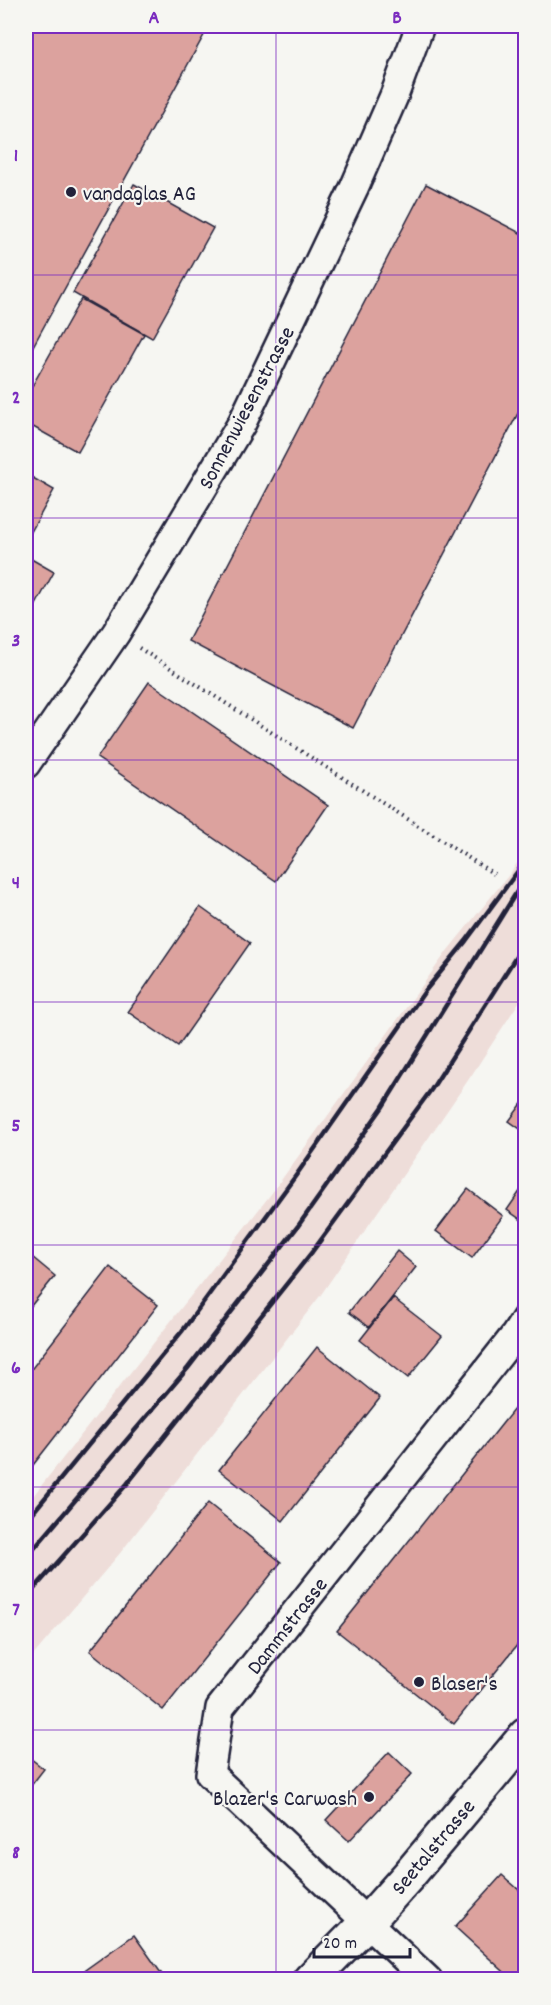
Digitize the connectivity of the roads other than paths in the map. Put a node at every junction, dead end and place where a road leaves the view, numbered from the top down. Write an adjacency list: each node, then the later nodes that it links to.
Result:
1 (420, 26): 2 (street, Sonnenwiesenstrasse)
2 (26, 764)
3 (525, 1318): 5 (street, Dammstrasse)
4 (525, 1735): 5 (main road, Seetalstrasse)
5 (368, 1921): 6 (main road, Seetalstrasse); 7 (street)
6 (310, 1980)
7 (428, 1980)

